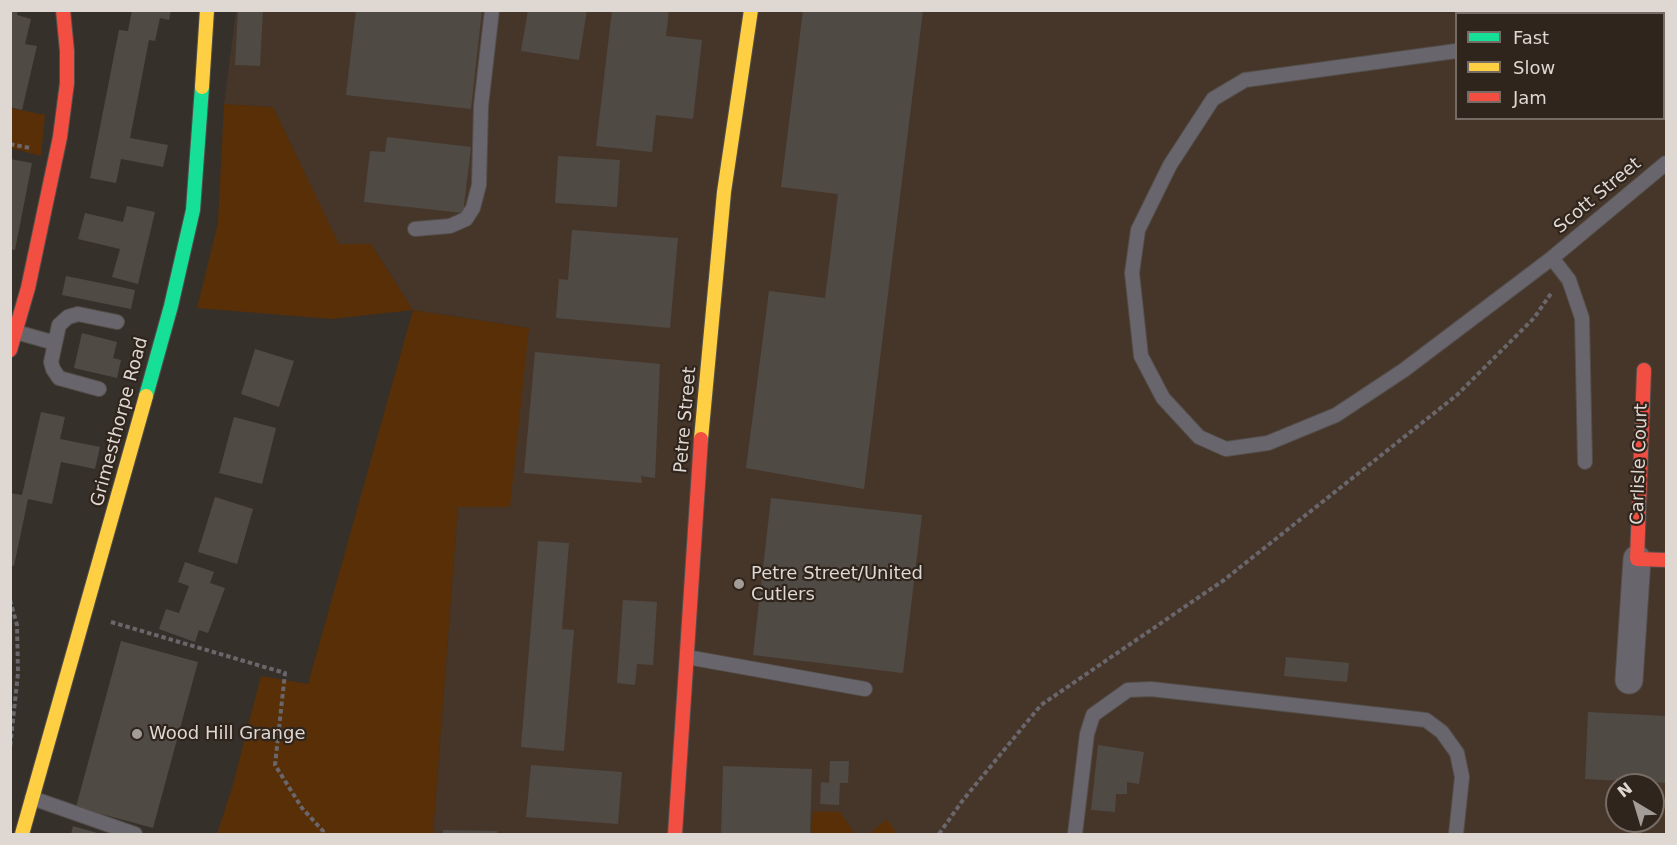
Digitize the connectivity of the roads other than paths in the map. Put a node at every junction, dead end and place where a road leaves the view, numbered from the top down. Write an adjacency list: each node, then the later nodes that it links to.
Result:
1 (63, 10): 10 (street)
2 (207, 10): 21 (street, Grimesthorpe Road)
3 (492, 10): 7 (lane)
4 (751, 10): 18 (street, Petre Street)
5 (1455, 51): 8 (lane, Scott Street)
6 (1666, 163): 8 (lane, Scott Street)
7 (415, 229)
8 (1552, 258): 15 (lane)
9 (117, 322): 11 (lane)
10 (15, 332): 11 (lane); 12 (street)
11 (55, 343): 14 (lane)
12 (10, 350)
13 (1644, 370): 16 (street, Carlisle Court)
14 (99, 389)
15 (1585, 462)
16 (1637, 559): 17 (street); 19 (street, Carlisle Court)
17 (1666, 560)
18 (687, 657): 20 (lane); 24 (street, Petre Street)
19 (1629, 680)
20 (865, 689)
21 (32, 798): 22 (street, Grimesthorpe Road); 23 (lane)
22 (22, 834)
23 (135, 834)
24 (675, 834)
25 (1075, 834): 26 (lane)
26 (1456, 834)

